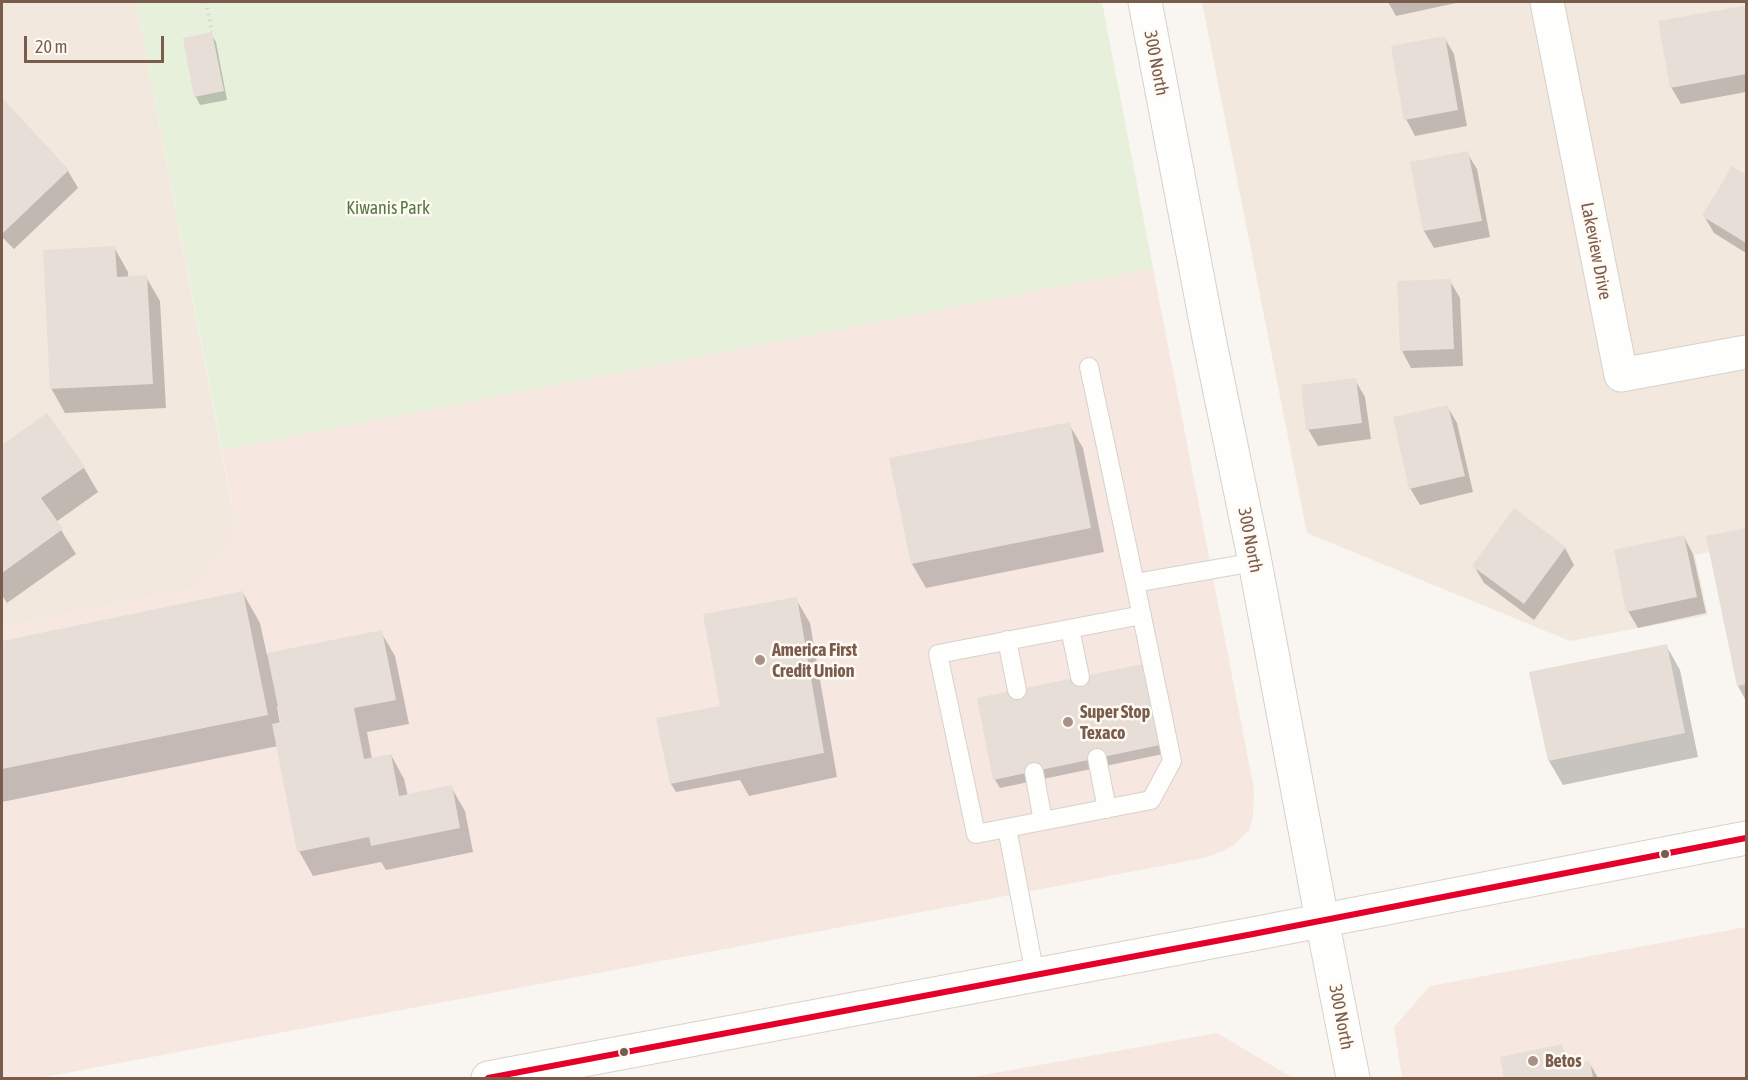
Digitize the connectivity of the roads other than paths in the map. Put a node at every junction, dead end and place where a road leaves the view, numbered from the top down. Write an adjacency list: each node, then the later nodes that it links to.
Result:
1 (1145, 2): 5 (main road, 300 North)
2 (1548, 2): 3 (main road, Lakeview Drive)
3 (1746, 352)
4 (1089, 367): 6 (lane)
5 (1255, 562): 6 (lane); 18 (main road, 300 North)
6 (1135, 583): 7 (lane)
7 (1142, 615): 8 (lane); 14 (lane)
8 (1070, 629): 9 (lane); 10 (lane)
9 (1007, 640): 11 (lane); 16 (lane)
10 (1080, 677)
11 (1017, 690)
12 (1097, 758): 14 (lane)
13 (1034, 772): 15 (lane)
14 (1107, 809): 15 (lane)
15 (1043, 821): 16 (lane)
16 (1007, 828): 19 (lane)
17 (1746, 838): 18 (main road)
18 (1322, 920): 19 (main road); 21 (main road, 300 North)
19 (1035, 975): 20 (main road)
20 (488, 1078)
21 (1353, 1078)

